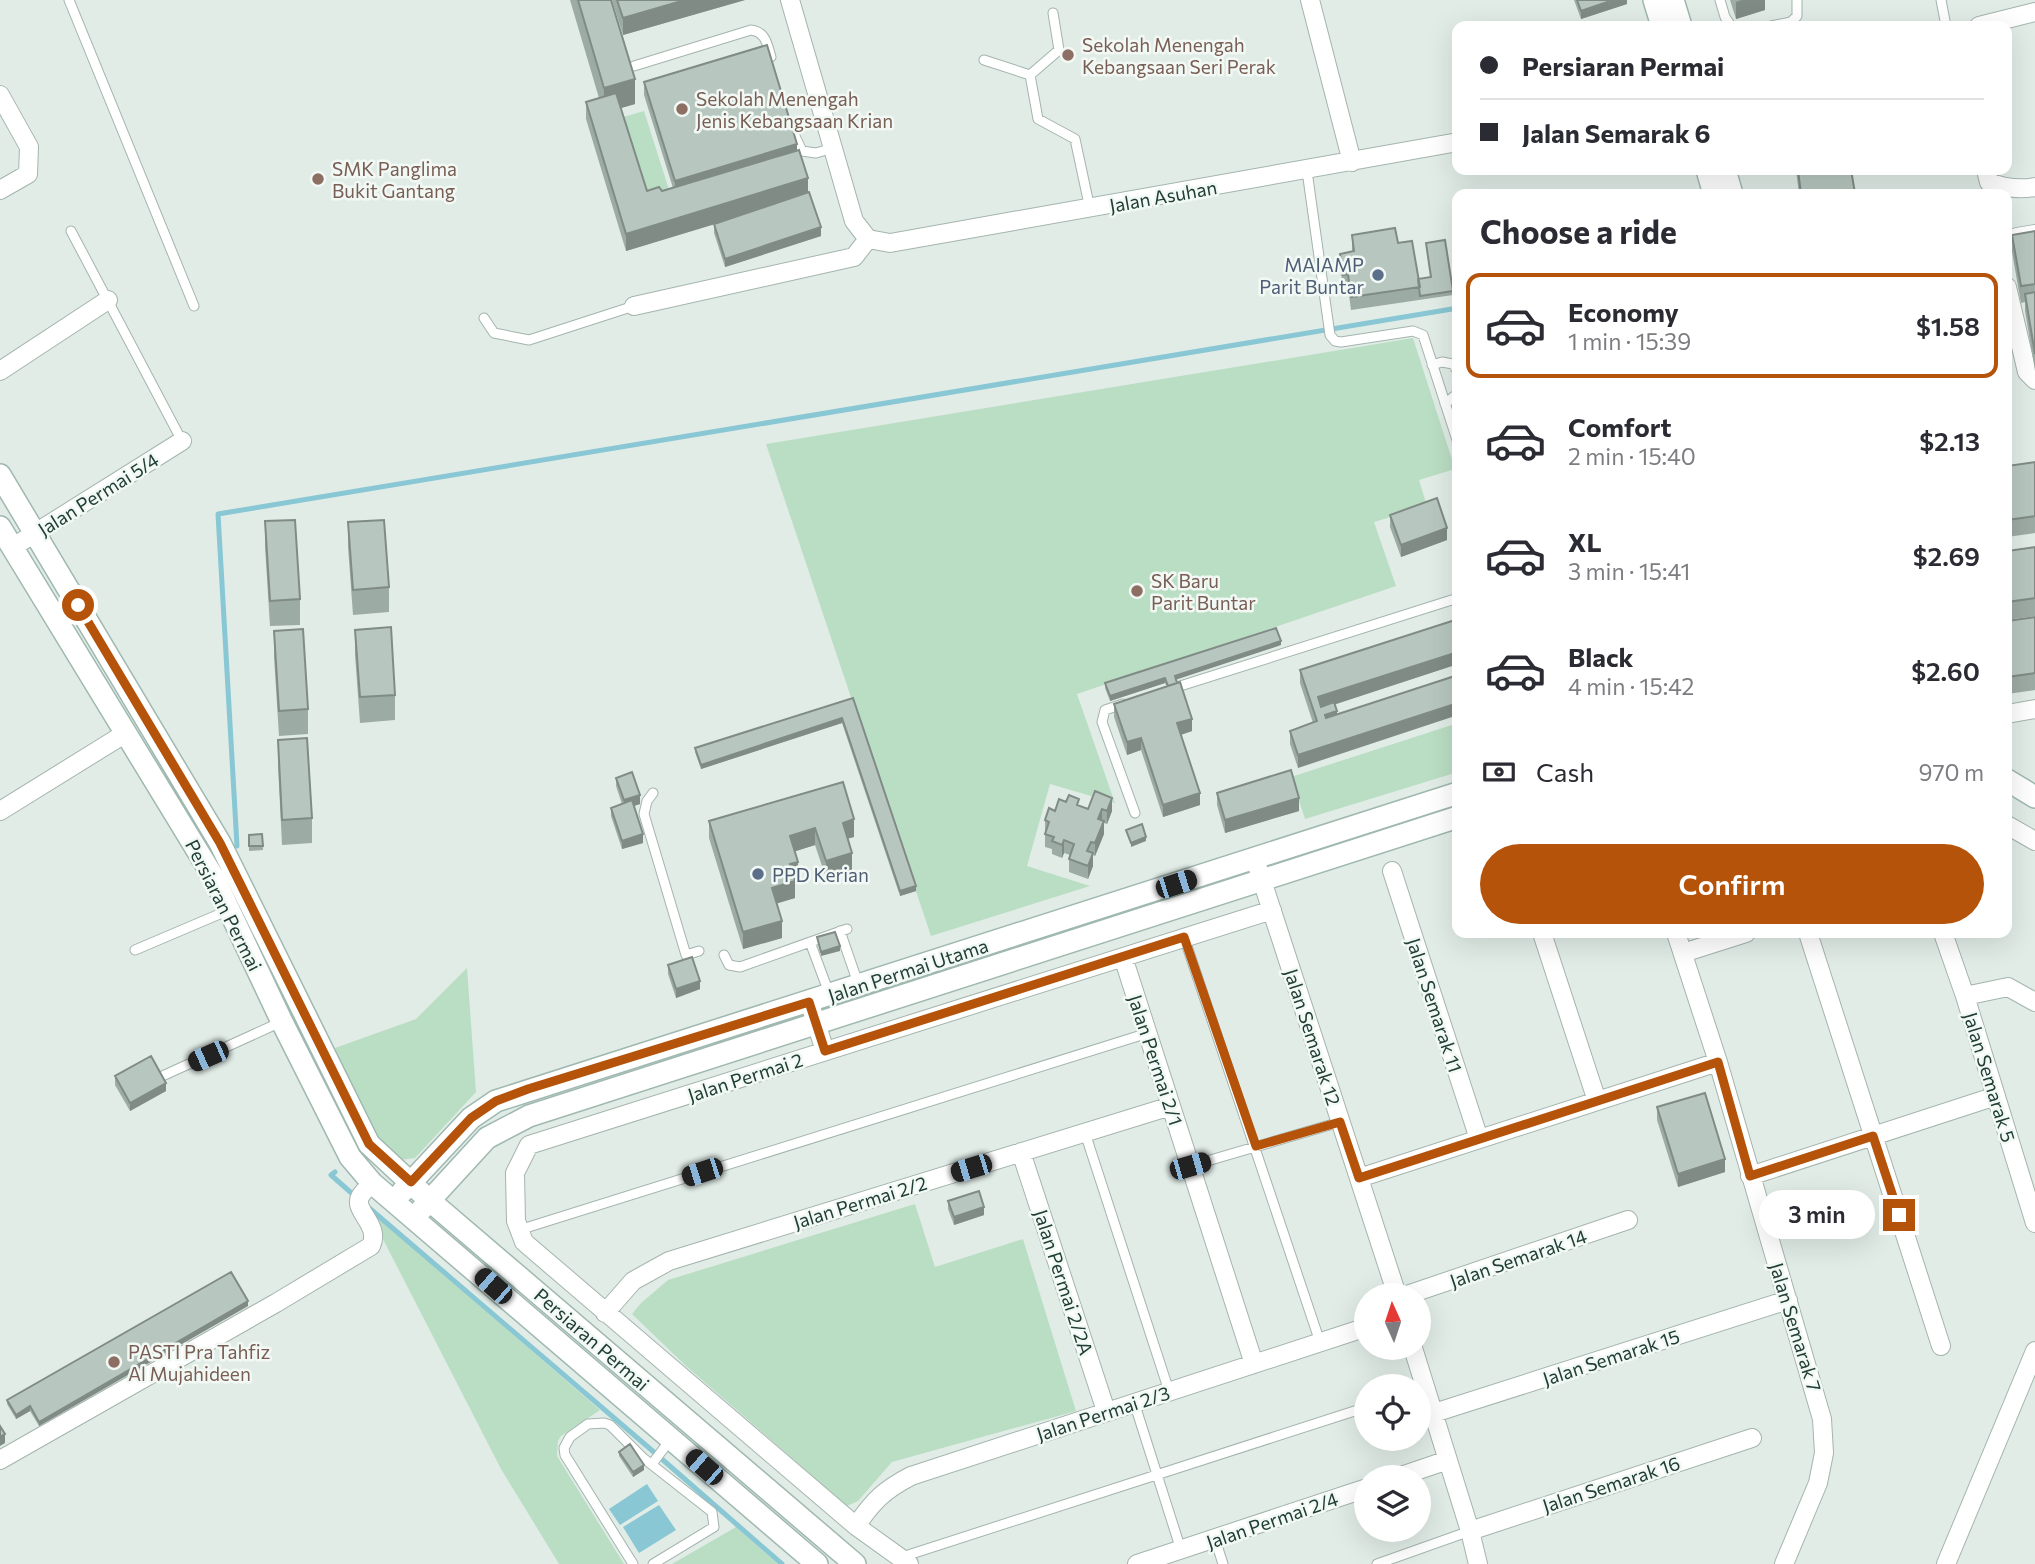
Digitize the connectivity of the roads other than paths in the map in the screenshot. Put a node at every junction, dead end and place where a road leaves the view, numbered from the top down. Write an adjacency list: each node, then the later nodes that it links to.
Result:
1 (69, 0): 38 (lane)
2 (790, 0): 24 (street)
3 (1310, 0): 26 (street)
4 (1654, 0): 11 (street)
5 (1673, 0): 12 (street)
6 (1720, 0): 13 (lane)
7 (1797, 0): 14 (lane)
8 (1941, 0): 15 (lane)
9 (2035, 12): 16 (street)
10 (1053, 13): 20 (lane)
11 (1660, 21)
12 (1679, 21)
13 (1728, 21)
14 (1792, 21)
15 (1944, 21)
16 (1999, 21)
17 (984, 60): 20 (lane)
18 (634, 66): 19 (lane)
19 (775, 71)
20 (1030, 75): 32 (lane)
21 (0, 94): 31 (street)
22 (790, 122): 25 (lane)
23 (1452, 143): 26 (street, Jalan Asuhan)
24 (833, 148): 25 (lane); 35 (street)
25 (802, 151): 27 (lane)
26 (1352, 162): 28 (street, Jalan Asuhan)
27 (796, 163)
28 (1307, 171): 32 (street, Jalan Asuhan); 43 (lane)
29 (1987, 175): 30 (street)
30 (2035, 187)
31 (0, 190)
32 (1090, 209): 35 (street, Jalan Asuhan)
33 (71, 231): 37 (lane)
34 (2035, 234): 36 (street)
35 (867, 239): 39 (street)
36 (2012, 240)
37 (108, 300): 44 (street); 49 (lane)
38 (194, 306)
39 (634, 306): 41 (lane)
40 (2012, 308): 45 (street)
41 (484, 318)
42 (1452, 364): 43 (lane)
43 (1432, 365): 47 (lane)
44 (0, 371)
45 (2035, 380)
46 (1452, 398): 47 (lane)
47 (1445, 404): 48 (lane)
48 (1452, 425)
49 (182, 441): 52 (street, Jalan Permai 5/4)
50 (0, 475): 52 (street, Persiaran Permai)
51 (0, 527): 53 (street, Persiaran Permai)
52 (35, 534): 53 (street, Jalan Permai 5/4); 109 (street, Persiaran Permai)
53 (13, 547): 59 (street, Persiaran Permai)
54 (1452, 600): 55 (lane)
55 (1177, 687)
56 (1135, 700): 65 (lane)
57 (2035, 709): 58 (street)
58 (2012, 713)
59 (126, 733): 64 (street); 72 (street, Persiaran Permai)
60 (2012, 782): 63 (street)
61 (653, 793): 82 (lane)
62 (1452, 795): 69 (street, Jalan Permai Utama)
63 (2035, 797)
64 (0, 811)
65 (1135, 813)
66 (1452, 819): 71 (street, Jalan Permai Utama)
67 (2012, 828): 68 (street)
68 (2035, 841)
69 (1255, 859): 71 (street, Jalan Semarak 12); 86 (street, Jalan Permai Utama)
70 (1392, 871): 103 (street, Jalan Semarak 11)
71 (1262, 880): 73 (street, Jalan Semarak 12); 92 (street, Jalan Permai Utama)
72 (229, 910): 81 (lane); 91 (street, Persiaran Permai)
73 (1272, 910): 74 (street, Jalan Permai 2); 100 (street, Jalan Semarak 12)
74 (1184, 937): 85 (street, Jalan Permai 2); 104 (lane)
75 (1544, 938): 98 (street)
76 (1678, 938): 83 (street, Jalan Semarak 7)
77 (1730, 938): 83 (street)
78 (1810, 938): 102 (street)
79 (1945, 938): 88 (street, Jalan Semarak 5)
80 (810, 942): 84 (lane); 86 (lane); 87 (lane)
81 (135, 950)
82 (699, 951)
83 (1683, 953): 95 (street, Jalan Semarak 7)
84 (724, 955)
85 (1123, 957): 93 (street, Jalan Permai 2/1); 94 (street, Jalan Permai 2)
86 (859, 986): 87 (street, Jalan Permai Utama)
87 (830, 995): 89 (street, Jalan Permai Utama)
88 (1965, 996): 90 (street); 97 (street, Jalan Semarak 5)
89 (809, 1002): 92 (street); 109 (street, Jalan Permai Utama)
90 (2035, 1002)
91 (282, 1022): 96 (lane); 110 (street, Persiaran Permai)
92 (816, 1024): 94 (street); 111 (street, Jalan Permai Utama)
93 (1147, 1033): 99 (street, Jalan Permai 2/1); 116 (lane)
94 (825, 1051): 116 (street, Jalan Permai 2)
95 (1718, 1062): 98 (street); 107 (street, Jalan Semarak 7)
96 (159, 1078)
97 (1996, 1096): 102 (street); 115 (street, Jalan Semarak 5)
98 (1597, 1101): 103 (street)
99 (1171, 1106): 101 (street, Jalan Permai 2/2); 106 (street, Jalan Permai 2/1)
100 (1340, 1122): 104 (lane); 108 (street, Jalan Semarak 12)
101 (1085, 1133): 105 (street, Jalan Permai 2/2); 126 (lane)
102 (1873, 1136): 107 (street); 123 (street)
103 (1479, 1139): 108 (street)
104 (1256, 1146): 106 (lane); 122 (lane)
105 (1021, 1152): 120 (street, Jalan Permai 2/2); 129 (street, Jalan Permai 2/2A)
106 (1190, 1166): 125 (street, Jalan Permai 2/1)
107 (1750, 1176): 119 (street, Jalan Semarak 7)
108 (1359, 1178): 117 (street, Jalan Semarak 12)
109 (411, 1182): 111 (street, Persiaran Permai); 112 (street, Jalan Permai Utama)
110 (372, 1183): 112 (street, Persiaran Permai); 134 (street)
111 (429, 1200): 113 (street, Jalan Permai Utama); 148 (street, Persiaran Permai)
112 (393, 1201): 113 (street, Persiaran Permai)
113 (414, 1219): 133 (street, Persiaran Permai)
114 (1628, 1220): 118 (street, Jalan Semarak 14)
115 (2035, 1223)
116 (519, 1230): 120 (street)
117 (1393, 1283)
118 (1432, 1287)
119 (1788, 1300): 131 (street, Jalan Semarak 15); 153 (street, Jalan Semarak 7)
120 (605, 1313): 140 (street)
121 (1354, 1331): 122 (street, Jalan Permai 2/3)
122 (1320, 1342): 125 (street, Jalan Permai 2/3)
123 (1941, 1346)
124 (2035, 1351): 154 (street)
125 (1254, 1364): 126 (street, Jalan Permai 2/3)
126 (1169, 1391): 127 (street, Jalan Permai 2/3)
127 (1134, 1402): 129 (street, Jalan Permai 2/3); 138 (lane)
128 (1431, 1407): 131 (street)
129 (1106, 1411): 140 (street, Jalan Permai 2/3)
130 (1354, 1411): 138 (lane)
131 (1434, 1413): 135 (street)
132 (1752, 1438): 141 (street, Jalan Semarak 16)
133 (671, 1439): 136 (lane); 147 (street, Persiaran Permai)
134 (0, 1460)
135 (1448, 1460): 137 (street); 141 (street)
136 (652, 1464): 145 (lane); 146 (lane)
137 (1431, 1466)
138 (1157, 1477): 143 (lane); 144 (lane)
139 (1354, 1492): 142 (street, Jalan Permai 2/4)
140 (856, 1526): 144 (street)
141 (1470, 1531): 151 (lane); 152 (street)
142 (1215, 1539): 143 (street, Jalan Permai 2/4); 150 (lane)
143 (1181, 1550): 149 (street, Jalan Permai 2/4)
144 (905, 1561)
145 (633, 1564)
146 (653, 1564)
147 (817, 1564)
148 (855, 1564)
149 (1138, 1564)
150 (1223, 1564)
151 (1377, 1564)
152 (1478, 1564)
153 (1784, 1564)
154 (1946, 1564)

